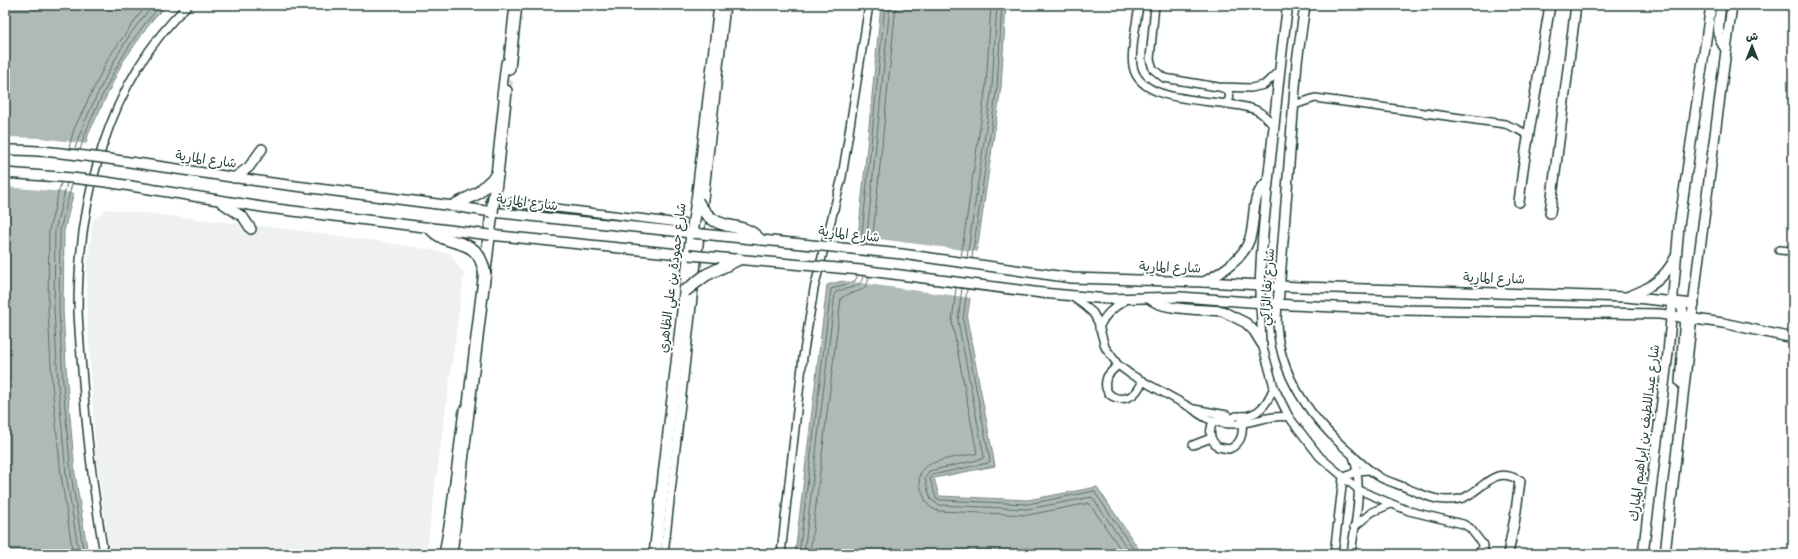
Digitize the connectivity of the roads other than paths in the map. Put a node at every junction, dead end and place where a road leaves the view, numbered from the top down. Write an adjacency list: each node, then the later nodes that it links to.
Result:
1 (188, 5): 84 (street)
2 (512, 5): 31 (street)
3 (516, 5): 17 (main road)
4 (720, 5): 33 (main road, شارع حمودة بن علي الظاهري)
5 (726, 5): 40 (street)
6 (869, 5): 89 (street)
7 (1139, 5): 21 (street)
8 (1155, 5): 19 (street)
9 (1288, 5): 18 (street, شارع نِقا الرَّاكِي)
10 (1305, 5): 22 (street, شارع نِقا الرَّاكِي)
11 (1550, 5): 24 (street)
12 (1576, 5): 37 (street)
13 (1711, 5): 46 (street, شارع عبداللطيف بن إبراهيم المبارك)
14 (1721, 5): 16 (street)
15 (1732, 5): 16 (street)
16 (1726, 50): 59 (street)
17 (509, 68)
18 (1278, 72): 19 (street); 23 (street, شارع نِقا الرَّاكِي)
19 (1218, 87): 21 (street)
20 (506, 91): 28 (main road)
21 (1225, 104): 23 (street)
22 (1294, 105): 24 (street); 51 (street, شارع نِقا الرَّاكِي)
23 (1274, 127): 30 (street, شارع نِقا الرَّاكِي)
24 (1528, 135): 34 (street)
25 (262, 149): 29 (street)
26 (5, 150): 29 (street, شارع المارِية, bridge)
27 (5, 173): 32 (street, bridge)
28 (496, 175): 35 (main road, bridge); 36 (main road, bridge)
29 (234, 178): 35 (street, شارع المارِية)
30 (1266, 183): 49 (street); 50 (street, شارع نِقا الرَّاكِي)
31 (489, 199): 40 (street); 85 (street)
32 (217, 200): 38 (street); 39 (street, bridge)
33 (697, 201): 40 (main road, شارع حمودة بن علي الظاهري, bridge); 42 (main road, bridge)
34 (1519, 202)
35 (453, 206): 36 (street, شارع المارِية, bridge)
36 (492, 212): 40 (street, شارع المارِية); 41 (main road)
37 (1550, 213)
38 (251, 228)
39 (430, 228): 41 (street, bridge); 48 (main road, bridge)
40 (696, 229): 42 (street, شارع المارِية, bridge); 45 (main road, شارع حمودة بن علي الظاهري); 88 (street)
41 (490, 235): 45 (street); 48 (main road, bridge)
42 (759, 239): 49 (street, شارع المارِية, bridge)
43 (1779, 250): 44 (street)
44 (1793, 251)
45 (689, 255): 47 (street, bridge); 52 (main road, شارع حمودة بن علي الظاهري)
46 (1677, 255): 54 (street); 57 (street, شارع عبداللطيف بن إبراهيم المبارك)
47 (739, 259): 52 (main road, bridge); 53 (street, bridge)
48 (485, 275): 86 (main road)
49 (1204, 282): 50 (street, شارع المارِية)
50 (1260, 285): 51 (street, شارع المارِية); 58 (street, شارع نِقا الرَّاكِي)
51 (1280, 286): 54 (street, شارع المارِية); 60 (street, شارع نِقا الرَّاكِي)
52 (685, 291): 87 (main road, شارع حمودة بن علي الظاهري)
53 (1070, 296): 56 (street); 63 (street)
54 (1626, 297): 57 (street, شارع المارِية)
55 (1149, 298): 56 (street); 58 (street); 65 (street)
56 (1127, 299): 63 (street)
57 (1673, 301): 59 (street, شارع المارِية); 61 (street, شارع عبداللطيف بن إبراهيم المبارك); 62 (street)
58 (1260, 303): 60 (street); 65 (street, شارع نِقا الرَّاكِي)
59 (1694, 304): 62 (street)
60 (1278, 305): 61 (street); 75 (street, شارع نِقا الرَّاكِي)
61 (1672, 315): 62 (street); 93 (street, شارع عبداللطيف بن إبراهيم المبارك)
62 (1689, 317): 64 (street); 94 (street)
63 (1099, 328): 66 (street)
64 (1793, 338)
65 (1262, 344): 68 (street, شارع نِقا الرَّاكِي)
66 (1118, 365): 67 (street); 67 (street)
67 (1143, 381): 69 (street)
68 (1274, 387): 70 (street, شارع نِقا الرَّاكِي); 71 (street)
69 (1194, 409): 71 (street); 72 (street)
70 (1289, 417): 71 (street); 78 (street, شارع نِقا الرَّاكِي)
71 (1240, 419): 72 (street); 73 (street)
72 (1213, 421): 73 (street)
73 (1211, 438): 74 (street)
74 (1193, 444)
75 (1353, 456): 76 (street, شارع نِقا الرَّاكِي); 77 (street)
76 (1369, 470): 77 (street); 79 (street, شارع نِقا الرَّاكِي)
77 (1358, 471): 78 (street); 80 (street)
78 (1343, 478): 80 (street, شارع نِقا الرَّاكِي); 90 (street)
79 (1520, 481): 92 (street)
80 (1359, 490): 81 (street, شارع نِقا الرَّاكِي); 82 (street)
81 (1391, 504): 82 (street); 83 (street, شارع نِقا الرَّاكِي)
82 (1354, 527): 91 (street)
83 (1482, 549)
84 (104, 554)
85 (443, 554)
86 (451, 554)
87 (655, 554)
88 (664, 554)
89 (781, 554)
90 (1334, 554)
91 (1351, 554)
92 (1508, 554)
93 (1643, 554)
94 (1665, 554)

